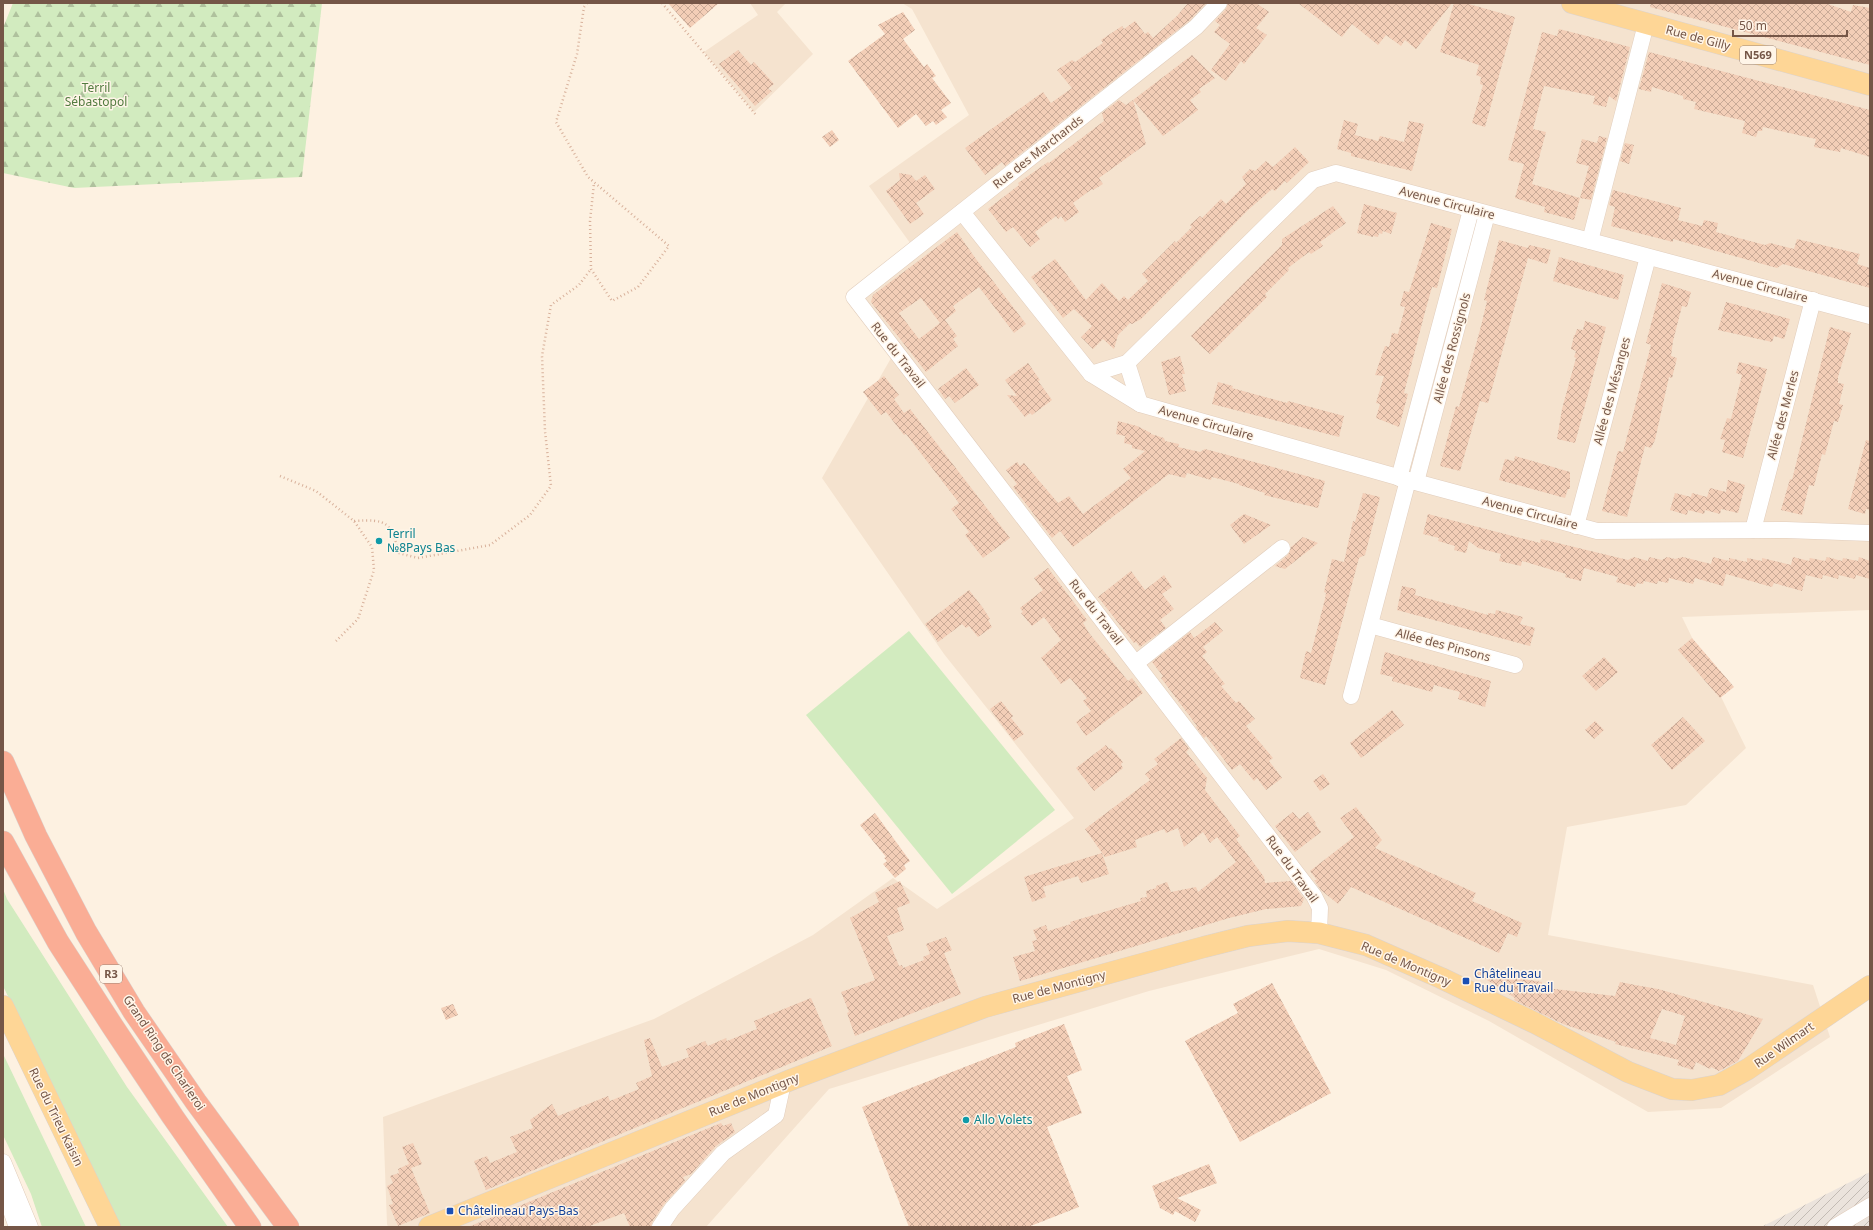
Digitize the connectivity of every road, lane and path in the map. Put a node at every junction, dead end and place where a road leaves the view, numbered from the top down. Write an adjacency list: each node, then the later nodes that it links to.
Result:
1 (587, 3): 8 (path)
2 (662, 3): 7 (path)
3 (1219, 3): 10 (street, Rue des Marchands)
4 (1572, 3): 5 (main road, Rue de Gilly / N569)
5 (1646, 24): 6 (main road, Rue de Gilly / N569); 12 (street)
6 (1870, 85)
7 (756, 115)
8 (594, 183): 14 (path); 14 (path)
9 (1471, 210): 11 (street, Avenue Circulaire); 18 (street, Avenue Circulaire); 22 (street, Allée des Rossignols)
10 (962, 212): 15 (street, Rue des Marchands); 19 (street, Avenue Circulaire)
11 (1487, 214): 12 (street, Avenue Circulaire); 22 (street, Allée des Rossignols)
12 (1590, 241): 13 (street, Avenue Circulaire)
13 (1648, 256): 16 (street, Avenue Circulaire); 24 (street, Allée des Mésanges)
14 (591, 270): 23 (path)
15 (854, 298): 30 (street, Rue du Travail)
16 (1813, 300): 17 (street, Avenue Circulaire); 25 (street, Allée des Merles)
17 (1870, 316)
18 (1127, 363): 19 (street, Avenue Circulaire); 20 (street)
19 (1091, 374): 20 (street, Avenue Circulaire)
20 (1140, 404): 22 (street, Avenue Circulaire)
21 (280, 476): 23 (path)
22 (1408, 480): 24 (street, Avenue Circulaire); 28 (street, Allée des Rossignols)
23 (354, 520): 29 (path)
24 (1576, 526): 25 (street, Avenue Circulaire)
25 (1753, 530): 26 (street, Avenue Circulaire)
26 (1870, 533)
27 (1282, 548): 30 (street)
28 (1370, 625): 31 (street, Allée des Pinsons); 32 (street, Allée des Rossignols)
29 (336, 641)
30 (1136, 663): 35 (street, Rue du Travail)
31 (1515, 665)
32 (1351, 696)
33 (3, 762): 49 (highway, Grand Ring de Charleroi / R3)
34 (3, 842): 48 (highway, R3)
35 (1319, 933): 39 (main road, Rue de Montigny); 40 (main road, Rue de Montigny)
36 (1870, 986): 40 (main road, Rue Wilmart)
37 (3, 1006): 47 (main road, Rue du Trieu Kaisin)
38 (3, 1035): 46 (main road, Rue du Trieu Kaisin)
39 (783, 1083): 50 (main road, Rue de Montigny); 51 (street)
40 (1692, 1090)
41 (3, 1162): 45 (street)
42 (3, 1189): 44 (street)
43 (1870, 1206): 52 (street)
44 (17, 1227)
45 (30, 1227)
46 (95, 1227)
47 (110, 1227)
48 (250, 1227)
49 (288, 1227)
50 (429, 1227)
51 (660, 1227)
52 (1835, 1227)

